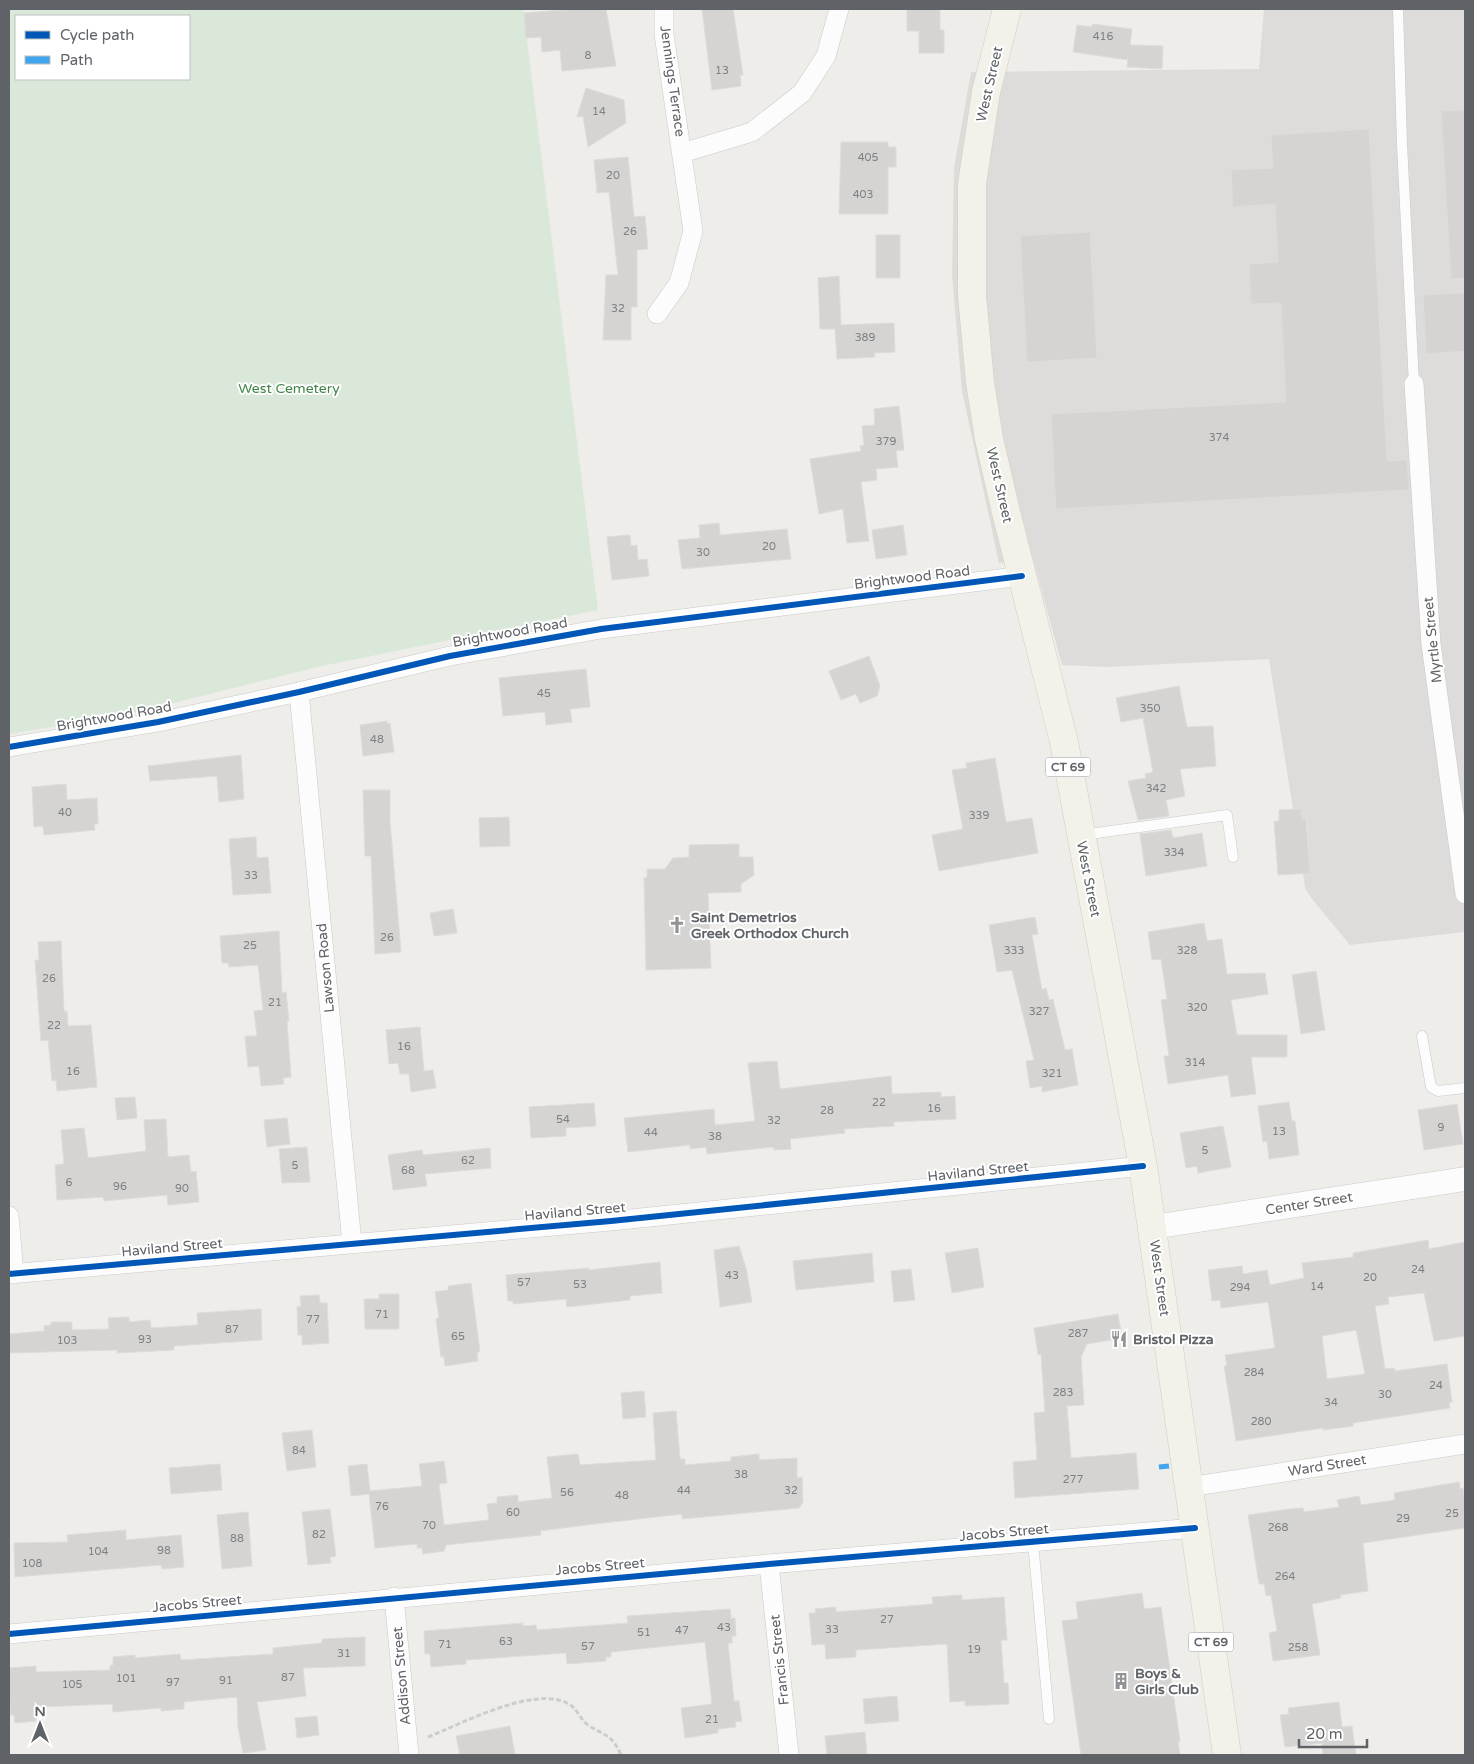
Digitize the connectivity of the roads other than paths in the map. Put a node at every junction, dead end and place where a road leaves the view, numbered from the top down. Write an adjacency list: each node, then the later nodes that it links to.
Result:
1 (664, 9): 5 (street, Jennings Terrace)
2 (839, 9): 5 (street, Jennings Terrace)
3 (1007, 9): 8 (main road, West Street / CT 69)
4 (1398, 9): 7 (lane)
5 (682, 153): 6 (street, Jennings Terrace)
6 (657, 314)
7 (1414, 384): 13 (street, Myrtle Street)
8 (1022, 576): 9 (street, Brightwood Road); 11 (main road, West Street / CT 69)
9 (299, 692): 10 (street, Brightwood Road); 20 (street, Lawson Road)
10 (9, 747)
11 (1081, 835): 12 (lane); 16 (main road, West Street / CT 69)
12 (1233, 857)
13 (1465, 894)
14 (1422, 1036): 15 (lane)
15 (1465, 1088)
16 (1143, 1166): 19 (main road, West Street / CT 69); 20 (street, Haviland Street)
17 (1465, 1179): 19 (street, Center Street)
18 (9, 1216): 21 (street)
19 (1153, 1227): 23 (main road, West Street / CT 69)
20 (352, 1244): 21 (street, Haviland Street)
21 (12, 1274)
22 (1465, 1444): 23 (street, Ward Street)
23 (1189, 1487): 24 (main road, West Street / CT 69)
24 (1195, 1528): 25 (street, Jacobs Street); 32 (main road, West Street / CT 69)
25 (1033, 1542): 26 (street, Jacobs Street); 29 (lane)
26 (769, 1564): 27 (street, Jacobs Street); 31 (street, Francis Street)
27 (394, 1597): 28 (street, Jacobs Street); 30 (street, Addison Street)
28 (9, 1634)
29 (1049, 1719)
30 (408, 1755)
31 (788, 1755)
32 (1227, 1755)

